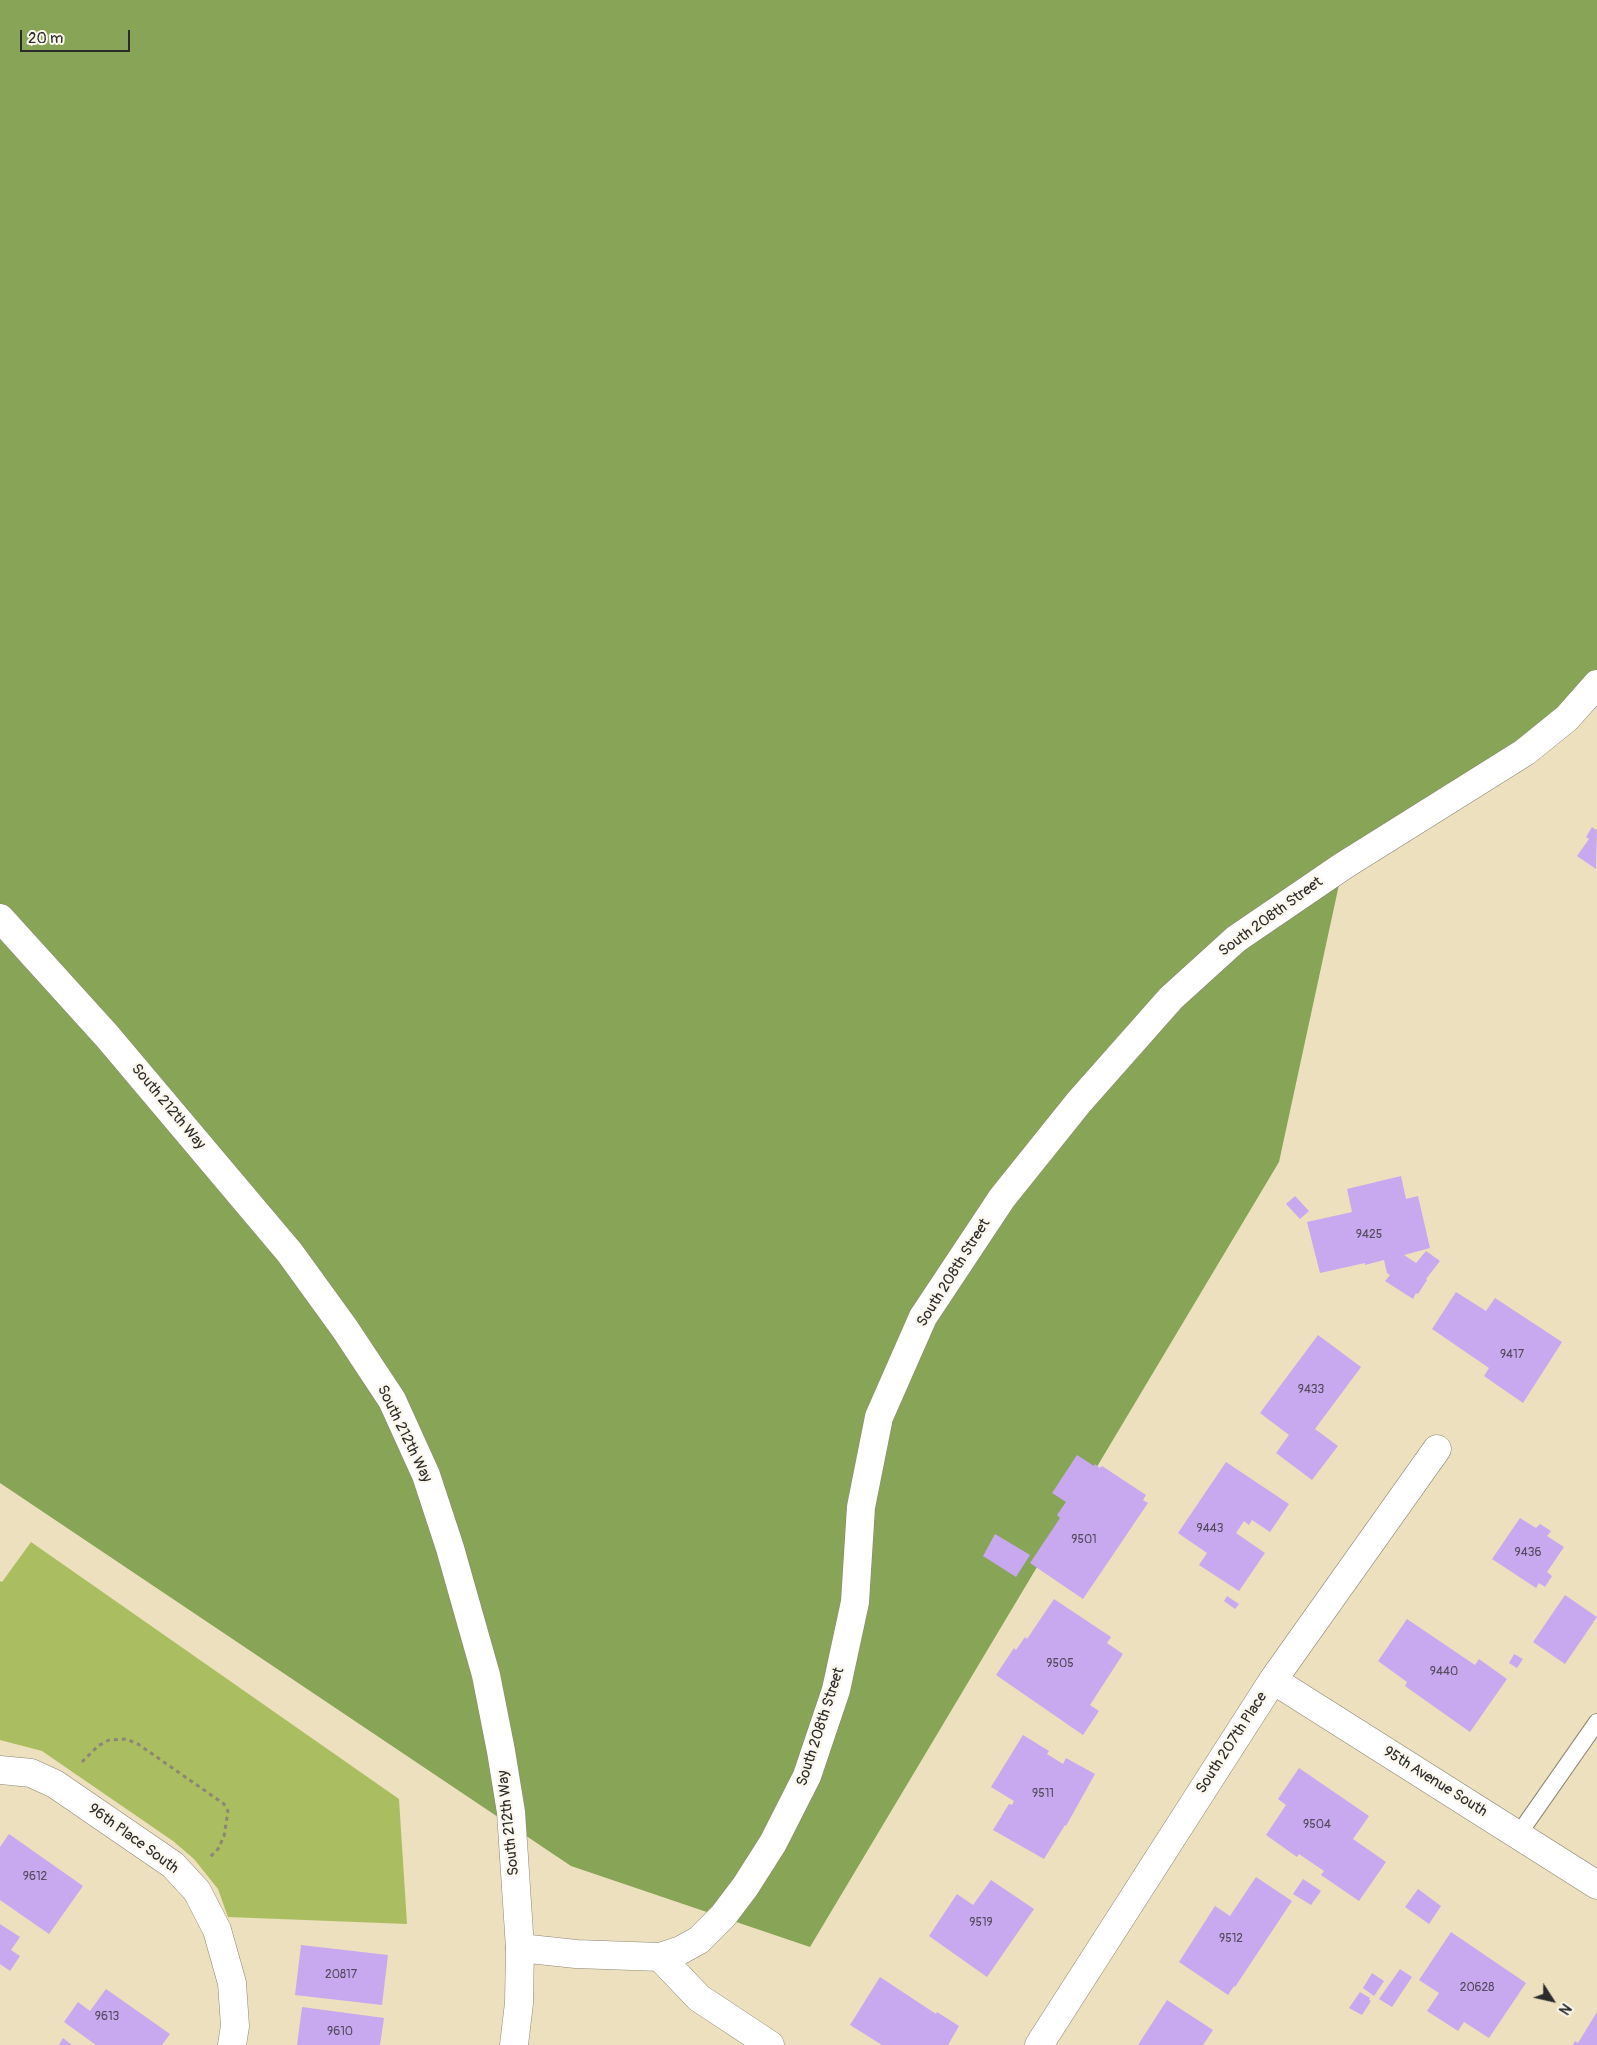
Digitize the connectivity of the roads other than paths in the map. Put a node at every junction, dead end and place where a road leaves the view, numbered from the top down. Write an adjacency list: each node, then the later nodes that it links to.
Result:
1 (1597, 684): 10 (street, South 208th Street)
2 (0, 918): 9 (street, South 212th Way)
3 (1437, 1449): 4 (street, South 207th Place)
4 (1273, 1680): 7 (street, 95th Avenue South); 14 (street, South 207th Place)
5 (1597, 1722): 7 (lane)
6 (0, 1770): 11 (street, 96th Place South)
7 (1518, 1834): 8 (street, 95th Avenue South)
8 (1597, 1885)
9 (520, 1948): 10 (street, South 208th Street); 12 (street, South 212th Way)
10 (660, 1956): 13 (street)
11 (232, 2045)
12 (514, 2045)
13 (770, 2045)
14 (1039, 2045)

